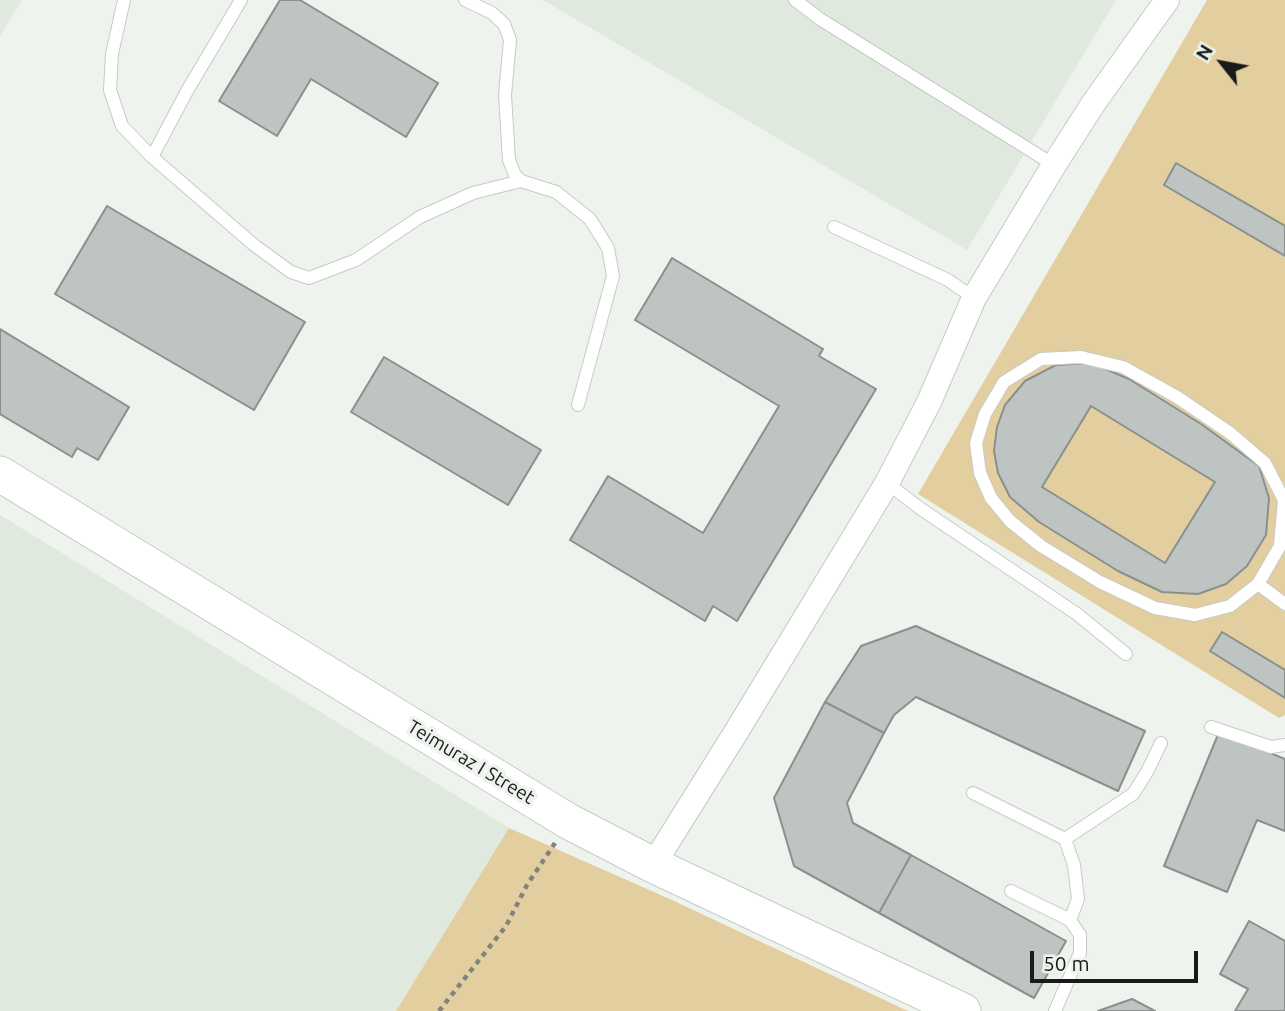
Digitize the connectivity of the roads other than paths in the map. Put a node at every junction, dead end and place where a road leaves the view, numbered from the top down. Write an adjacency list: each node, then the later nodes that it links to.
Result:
1 (124, 0): 6 (lane)
2 (241, 0): 6 (lane)
3 (465, 0): 8 (lane)
4 (795, 0): 7 (lane)
5 (1167, 0): 7 (street)
6 (152, 158): 8 (lane)
7 (1054, 164): 10 (street)
8 (521, 181): 11 (lane)
9 (834, 227): 10 (lane)
10 (974, 298): 13 (street)
11 (578, 405)
12 (0, 474): 22 (main road, Teimuraz I Street)
13 (887, 483): 16 (lane); 22 (street)
14 (1258, 584): 14 (lane); 15 (lane)
15 (1285, 604)
16 (1126, 654)
17 (1211, 727): 19 (lane)
18 (1161, 743): 21 (lane)
19 (1285, 745)
20 (973, 793): 21 (lane)
21 (1065, 839): 24 (lane)
22 (653, 865): 25 (main road, Teimuraz I Street)
23 (1011, 891): 24 (lane)
24 (1070, 920): 26 (lane)
25 (963, 1011)
26 (1055, 1011)

